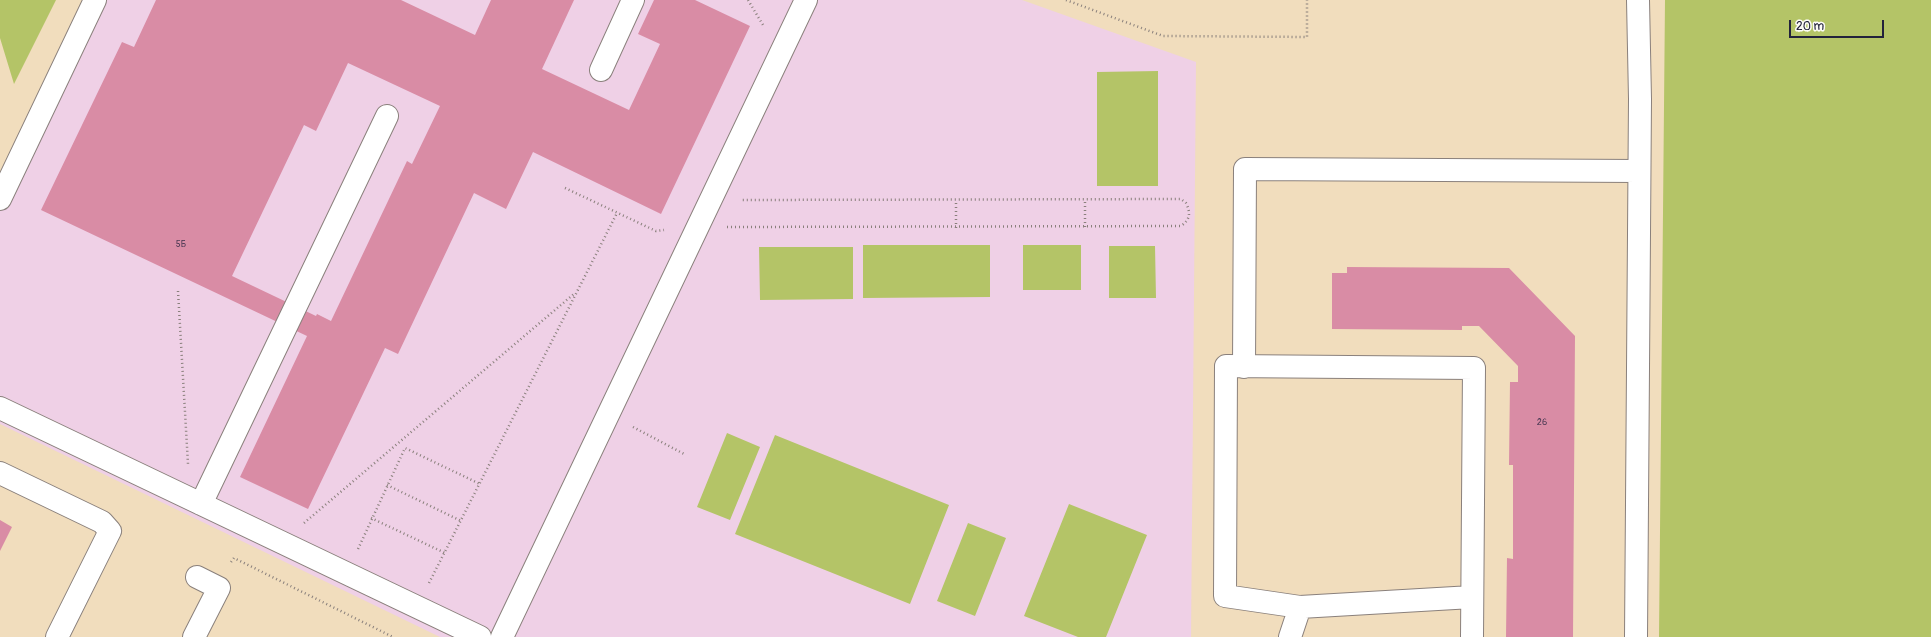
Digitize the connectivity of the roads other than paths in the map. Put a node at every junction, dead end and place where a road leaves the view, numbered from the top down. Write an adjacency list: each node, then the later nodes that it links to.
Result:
1 (95, 0): 8 (street)
2 (633, 0): 5 (street)
3 (806, 0): 19 (street)
4 (1638, 0): 7 (street)
5 (601, 70)
6 (387, 116): 12 (street)
7 (1639, 171): 9 (street); 22 (street)
8 (0, 199)
9 (1244, 366): 14 (street); 15 (street)
10 (0, 408): 12 (street)
11 (0, 473): 16 (street)
12 (195, 501): 18 (street)
13 (197, 577): 17 (street)
14 (1472, 597): 15 (street); 21 (street)
15 (1300, 606): 20 (street)
16 (57, 637)
17 (194, 637)
18 (480, 637)
19 (502, 637)
20 (1290, 637)
21 (1472, 637)
22 (1636, 637)

